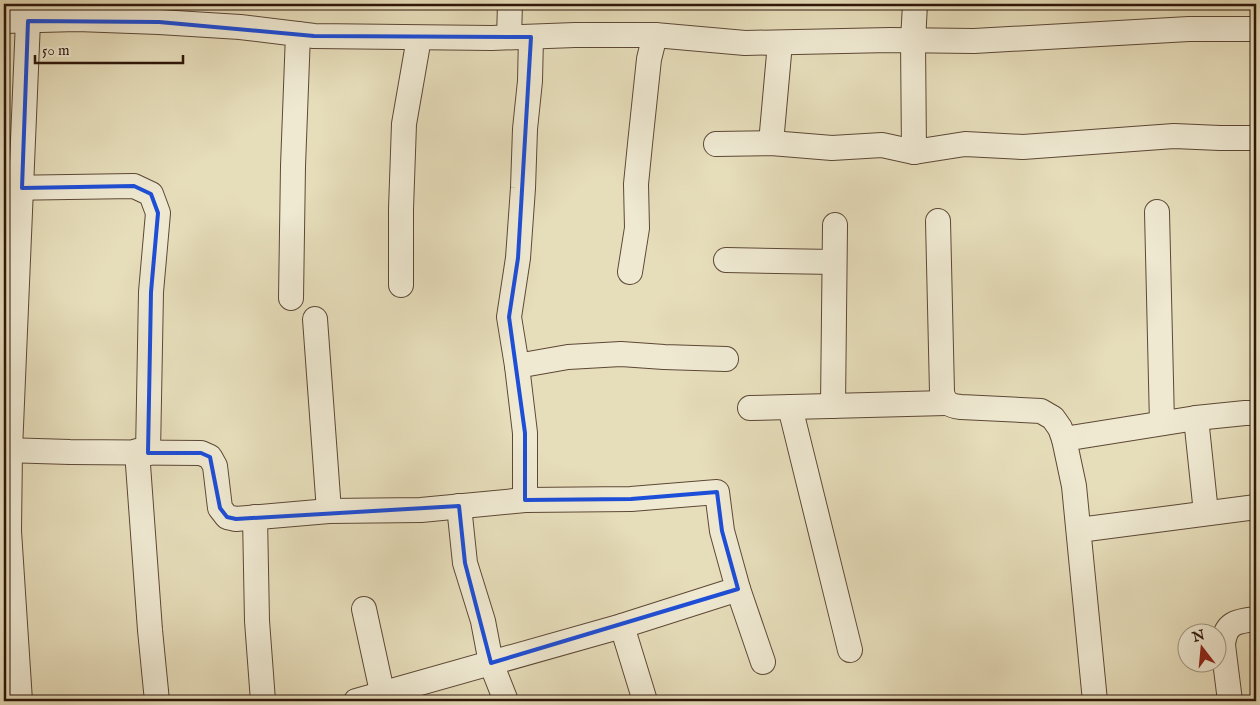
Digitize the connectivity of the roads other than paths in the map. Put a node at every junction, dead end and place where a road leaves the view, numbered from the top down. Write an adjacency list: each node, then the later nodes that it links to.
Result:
1 (510, 4): 8 (street)
2 (915, 4): 10 (street)
3 (4, 21): 4 (street)
4 (28, 21): 6 (street); 16 (street)
5 (1256, 29): 10 (street)
6 (298, 34): 9 (street); 24 (street)
7 (655, 35): 8 (street); 11 (street); 22 (street)
8 (520, 37): 9 (street); 28 (street)
9 (419, 38): 23 (street)
10 (913, 41): 11 (street); 15 (street)
11 (780, 42): 13 (street)
12 (1256, 138): 15 (street)
13 (771, 143): 14 (street); 15 (street)
14 (716, 144)
15 (914, 152)
16 (13, 188): 25 (street); 38 (street)
17 (1157, 212): 35 (street)
18 (938, 221): 29 (street)
19 (835, 225): 21 (street)
20 (726, 260): 21 (street)
21 (834, 262): 30 (street)
22 (630, 272)
23 (401, 285)
24 (291, 298)
25 (10, 316): 37 (street)
26 (315, 318): 42 (street)
27 (726, 360): 28 (street)
28 (517, 366): 39 (street)
29 (946, 403): 30 (street); 36 (street)
30 (833, 406): 31 (street)
31 (790, 407): 32 (street); 50 (street)
32 (750, 408)
33 (1256, 413): 34 (street)
34 (1196, 418): 35 (street); 43 (street)
35 (1162, 423): 36 (street)
36 (1064, 439): 45 (street)
37 (7, 450): 38 (street); 54 (street)
38 (142, 452): 44 (street); 55 (street)
39 (525, 500): 40 (street); 46 (street)
40 (459, 506): 42 (street); 52 (street)
41 (1256, 507): 43 (street)
42 (329, 511): 44 (street)
43 (1206, 513): 45 (street)
44 (255, 517): 56 (street)
45 (1079, 530): 60 (street)
46 (738, 589): 49 (street); 51 (street)
47 (364, 609): 53 (street)
48 (1256, 618): 61 (street)
49 (622, 626): 52 (street); 59 (street)
50 (850, 650)
51 (763, 662)
52 (491, 663): 53 (street); 58 (street)
53 (383, 698): 57 (street)
54 (20, 701)
55 (157, 701)
56 (263, 701)
57 (356, 701)
58 (506, 701)
59 (645, 701)
60 (1095, 701)
61 (1230, 701)

